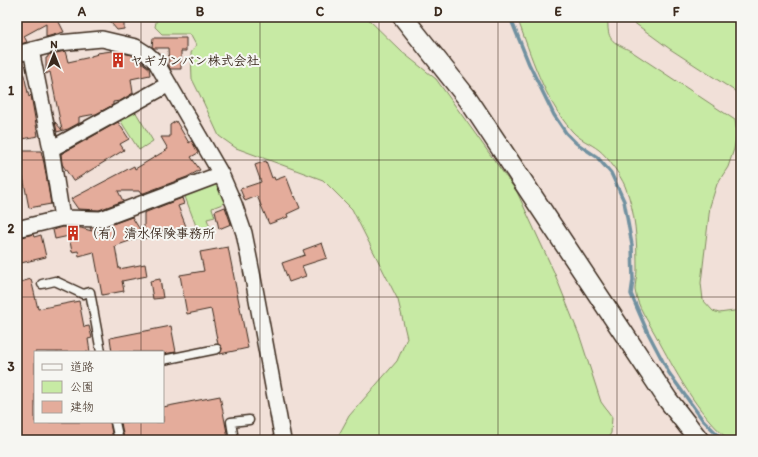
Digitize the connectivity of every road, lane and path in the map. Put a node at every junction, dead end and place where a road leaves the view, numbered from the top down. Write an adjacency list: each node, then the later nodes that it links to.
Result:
1 (402, 17): 17 (street)
2 (24, 52): 3 (street); 4 (street)
3 (169, 84): 4 (street); 5 (street)
4 (51, 149): 6 (street)
5 (221, 174): 6 (street); 16 (street)
6 (62, 218): 7 (street)
7 (17, 229)
8 (42, 284): 10 (lane)
9 (217, 349): 11 (lane)
10 (101, 351)
11 (164, 360)
12 (248, 420): 15 (lane)
13 (115, 423): 14 (lane)
14 (119, 440)
15 (234, 440)
16 (283, 440)
17 (699, 440)

